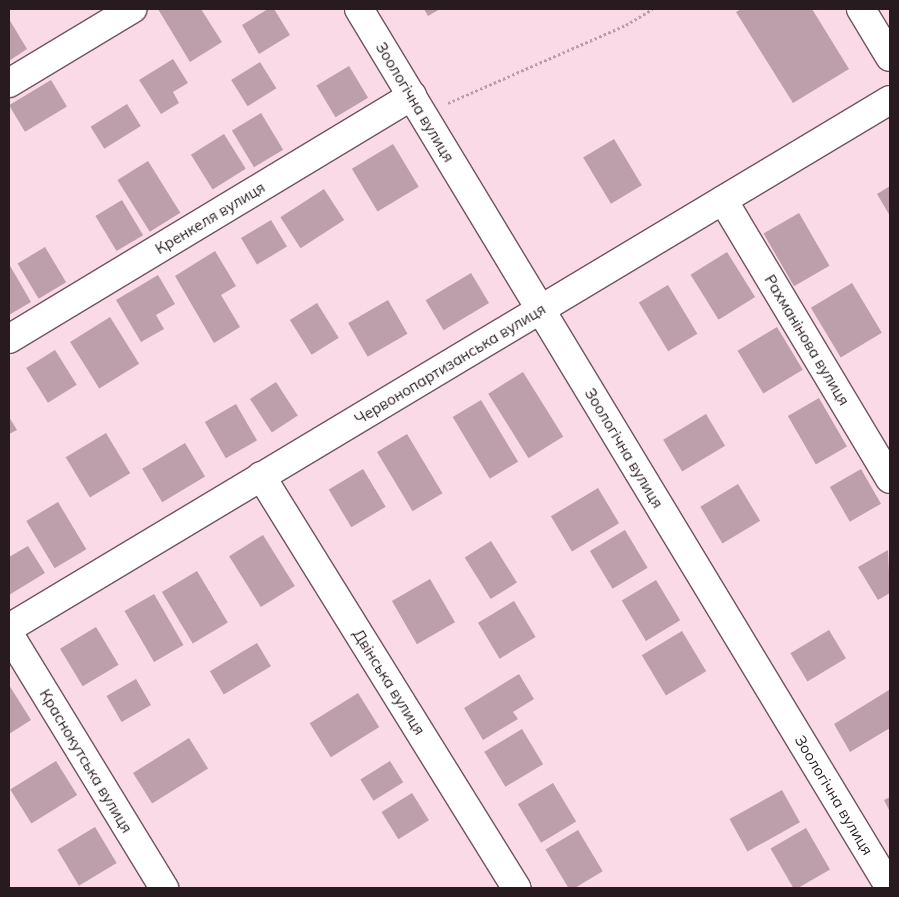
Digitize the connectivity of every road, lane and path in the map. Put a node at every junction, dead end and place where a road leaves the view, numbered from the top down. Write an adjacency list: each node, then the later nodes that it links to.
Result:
1 (132, 9): 6 (street)
2 (359, 9): 8 (street, Зоологічна вулиця)
3 (653, 9): 8 (path)
4 (862, 9): 5 (street)
5 (890, 57)
6 (9, 83)
7 (890, 100): 9 (street, Червонопартизанська вулиця)
8 (417, 105): 10 (street, Зоологічна вулиця); 11 (street, Кренкеля вулиця)
9 (724, 200): 10 (street, Червонопартизанська вулиця); 13 (street, Рахманінова вулиця)
10 (540, 309): 12 (street, Червонопартизанська вулиця); 18 (street, Зоологічна вулиця)
11 (9, 339)
12 (261, 476): 14 (street, Червонопартизанська вулиця); 17 (street, Двінська вулиця)
13 (890, 479)
14 (9, 628)
15 (9, 634): 16 (street, Краснокутська вулиця)
16 (164, 888)
17 (516, 888)
18 (890, 888)

